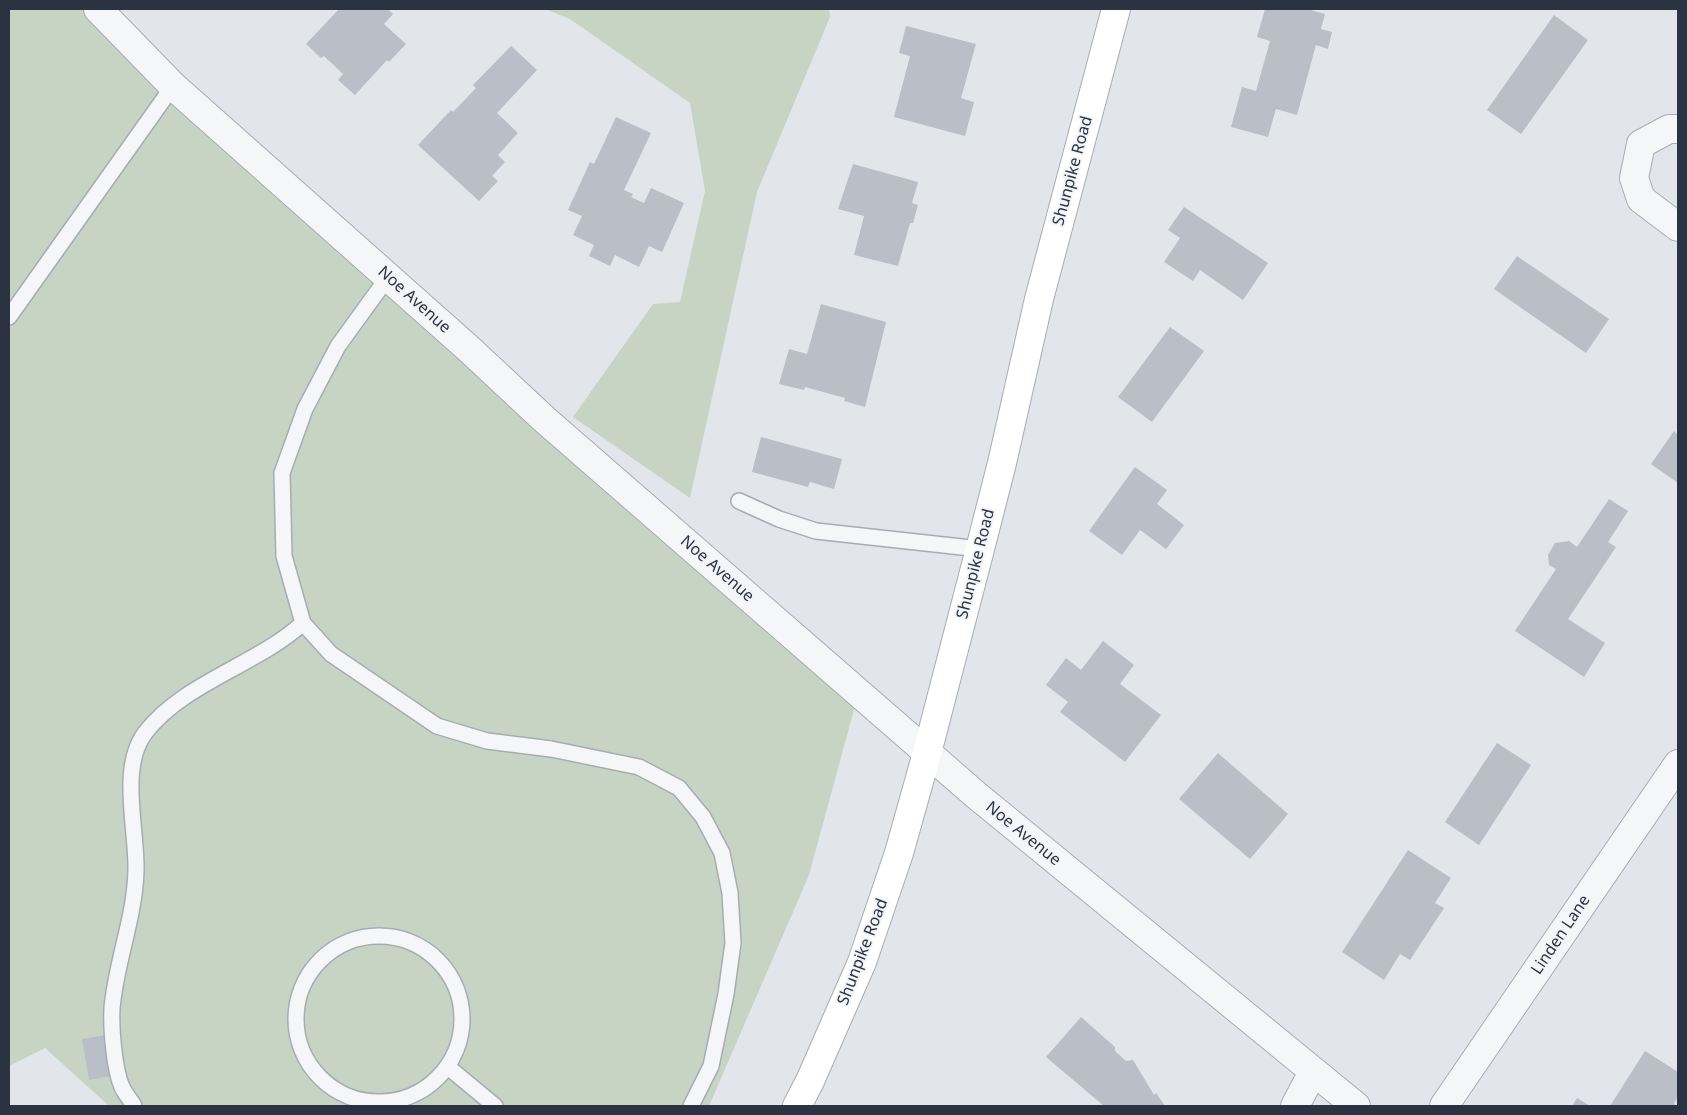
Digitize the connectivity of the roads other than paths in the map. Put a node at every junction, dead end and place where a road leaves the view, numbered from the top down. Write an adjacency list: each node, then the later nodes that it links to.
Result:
1 (98, 9): 3 (street, Noe Avenue)
2 (1116, 9): 9 (main road, Shunpike Road)
3 (173, 86): 6 (street, Noe Avenue); 7 (lane)
4 (1678, 129): 5 (street)
5 (1678, 227)
6 (388, 277): 10 (lane); 11 (street, Noe Avenue)
7 (9, 317)
8 (739, 501): 9 (lane)
9 (980, 549): 11 (main road, Shunpike Road)
10 (303, 623): 15 (lane); 17 (lane)
11 (927, 753): 14 (street, Noe Avenue); 18 (main road, Shunpike Road)
12 (1678, 764): 21 (street, Linden Lane)
13 (448, 1067): 13 (lane); 16 (lane)
14 (1313, 1072): 19 (street); 20 (street, Noe Avenue)
15 (134, 1106)
16 (495, 1106)
17 (690, 1106)
18 (797, 1106)
19 (1295, 1106)
20 (1356, 1106)
21 (1444, 1106)

